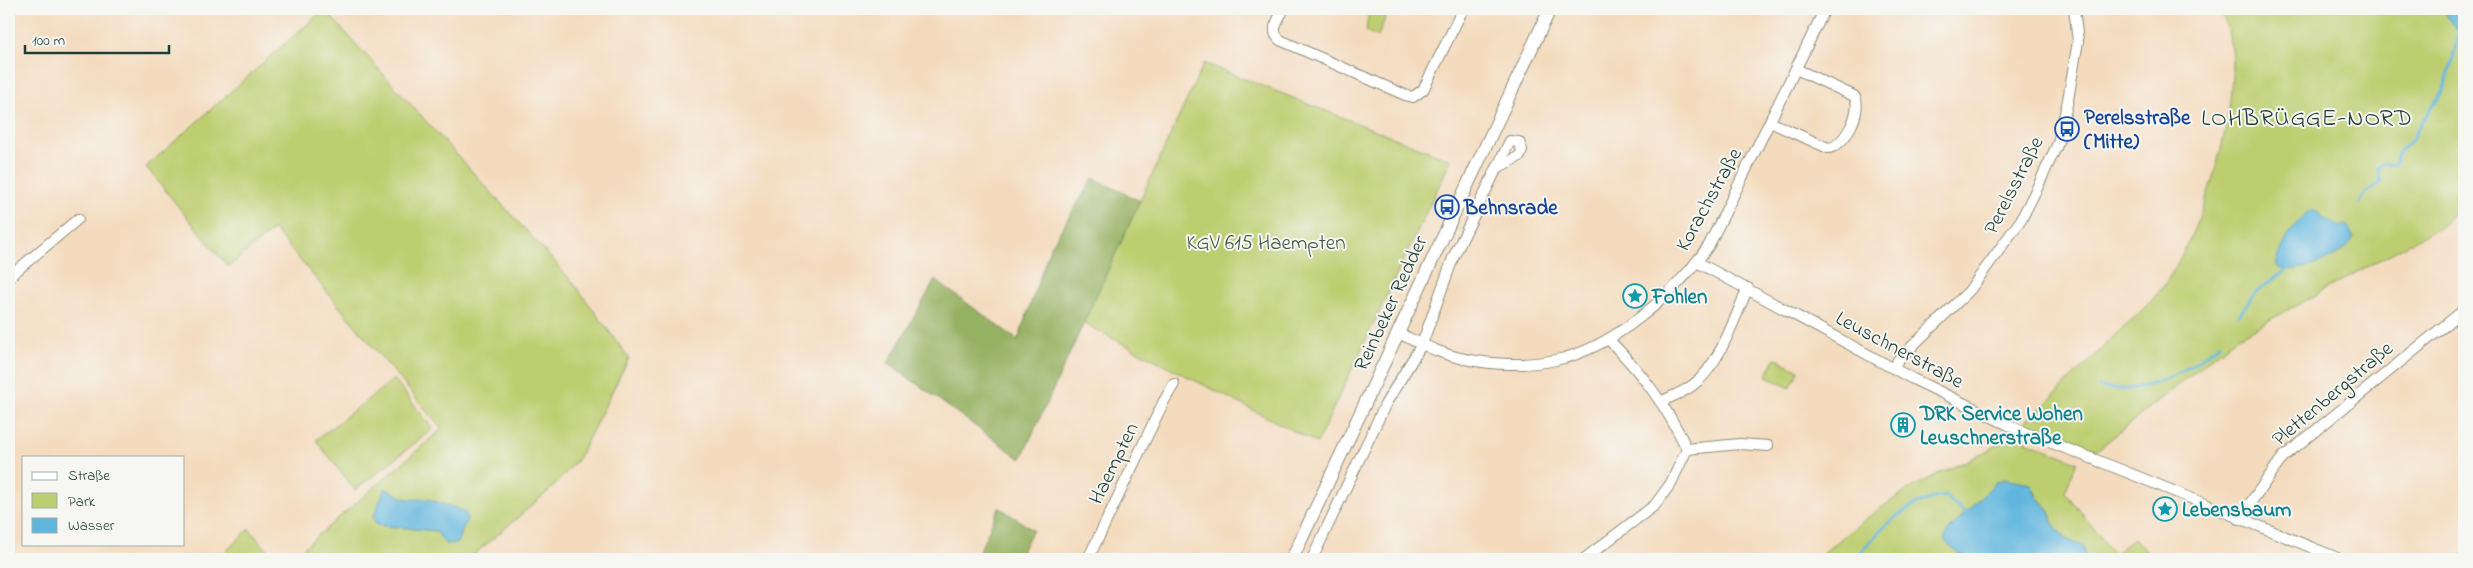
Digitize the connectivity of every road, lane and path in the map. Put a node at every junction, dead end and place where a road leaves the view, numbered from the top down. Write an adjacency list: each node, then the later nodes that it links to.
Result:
1 (1284, 9): 2 (street)
2 (1463, 9)
3 (1550, 9): 14 (main road, Reinbeker Redder)
4 (1825, 9): 6 (street, Korachstraße)
5 (2074, 9): 17 (street, Perelsstraße)
6 (1796, 69): 7 (street, Korachstraße); 7 (street)
7 (1770, 122): 10 (street, Korachstraße)
8 (1493, 173): 16 (street, Reinbeker Redder)
9 (78, 219): 11 (street)
10 (1697, 262): 12 (street, Leuschnerstraße); 15 (street, Korachstraße)
11 (9, 277)
12 (1748, 288): 17 (street, Leuschnerstraße); 19 (street)
13 (2464, 310): 22 (street, Plettenbergstraße)
14 (1398, 333): 16 (street, Korachstraße); 24 (main road, Reinbeker Redder)
15 (1608, 339): 16 (street, Korachstraße); 19 (street)
16 (1422, 344): 25 (street, Reinbeker Redder)
17 (1894, 368): 22 (street, Leuschnerstraße)
18 (1174, 384): 23 (street, Haempten)
19 (1662, 401): 21 (street)
20 (1768, 446): 21 (street)
21 (1687, 448): 26 (street)
22 (2239, 519): 27 (street, Leuschnerstraße)
23 (1090, 558)
24 (1292, 559)
25 (1312, 559)
26 (1584, 559)
27 (2340, 559)

